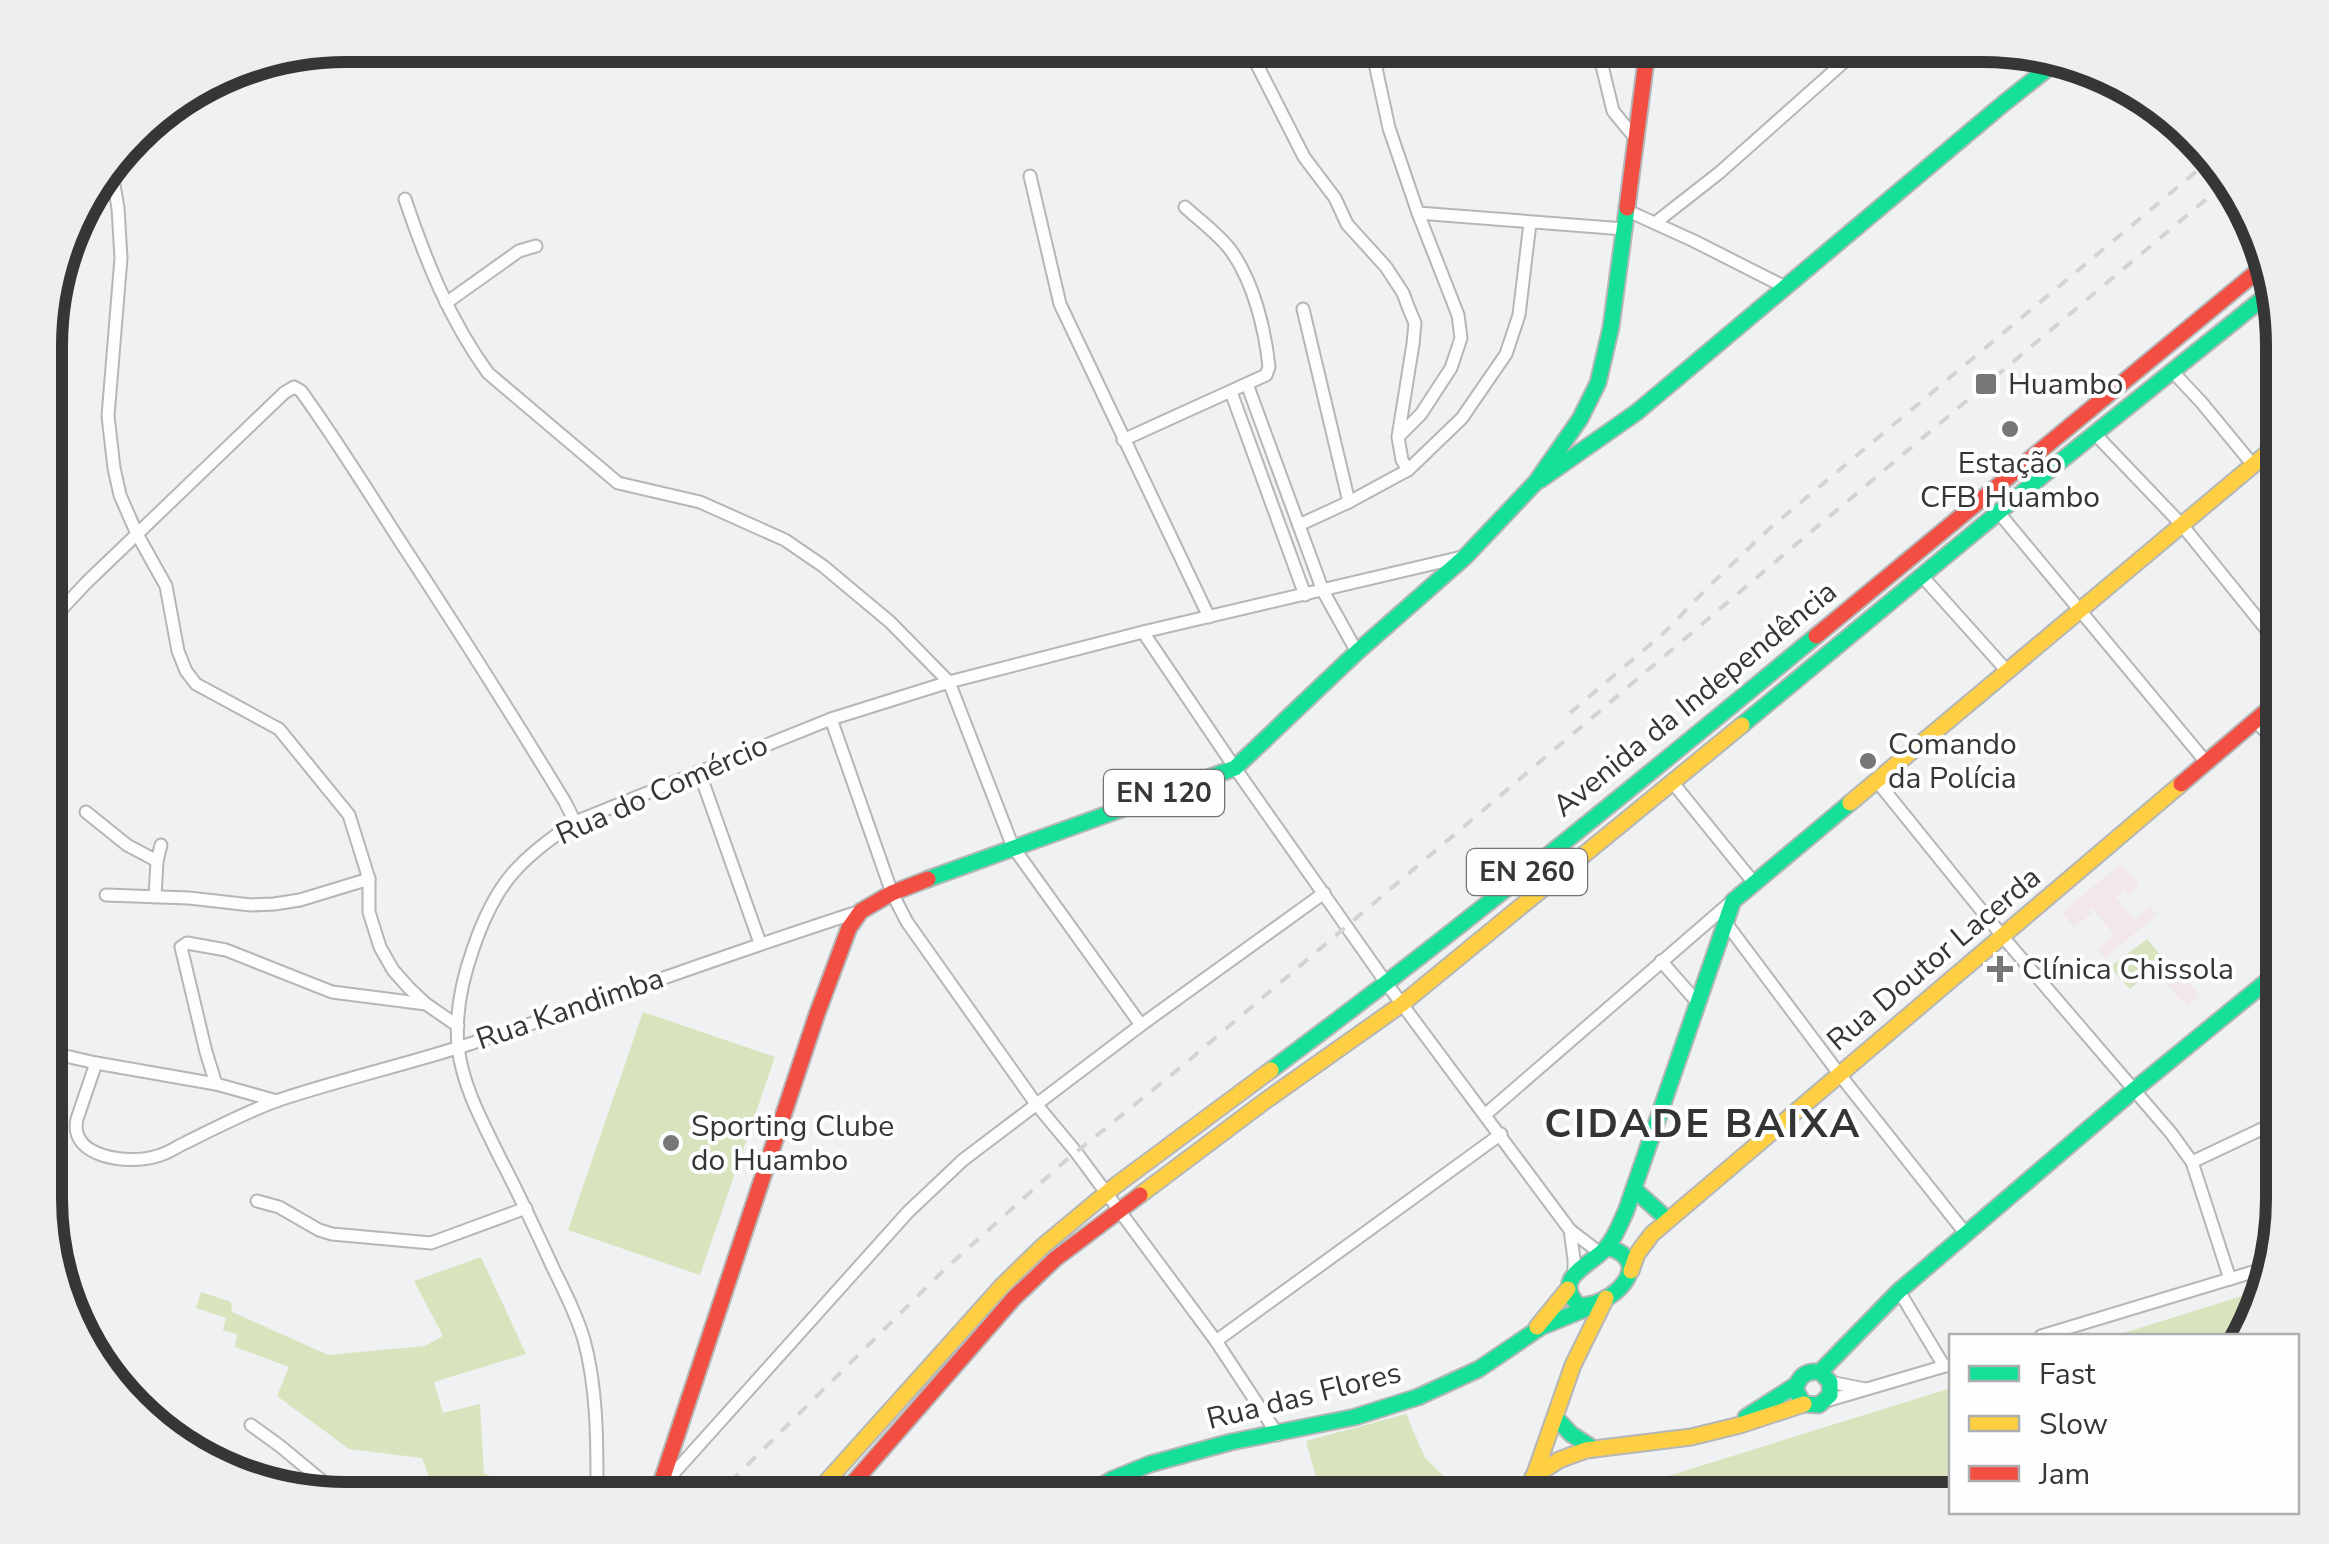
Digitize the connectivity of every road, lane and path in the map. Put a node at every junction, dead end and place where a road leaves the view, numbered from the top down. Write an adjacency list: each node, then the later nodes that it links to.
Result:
1 (1256, 63): 29 (street)
2 (1374, 63): 13 (street)
3 (1601, 63): 7 (street)
4 (1646, 63): 7 (main road, EN 120)
5 (1843, 63): 15 (street)
6 (2046, 70): 20 (main road)
7 (1636, 139): 12 (main road, EN 120)
8 (1030, 176): 30 (street)
9 (114, 184): 41 (street)
10 (405, 199): 23 (street)
11 (1185, 208): 26 (street)
12 (1626, 210): 15 (street); 16 (main road, EN 120)
13 (1418, 214): 14 (street); 29 (street)
14 (1530, 223): 16 (street); 34 (street)
15 (1656, 223): 20 (street)
16 (1624, 229): 36 (main road, EN 120)
17 (536, 246): 23 (street)
18 (2257, 272): 19 (main road, Avenida da Independência / EN 260)
19 (2243, 283): 21 (main road); 32 (main road, Avenida da Independência / EN 260)
20 (1785, 288): 36 (main road)
21 (2261, 293)
22 (2262, 299): 25 (main road, Avenida da Independência / EN 260)
23 (446, 303): 54 (street)
24 (1303, 309): 37 (street)
25 (2172, 372): 28 (main road, Avenida da Independência / EN 260); 33 (street)
26 (1246, 384): 27 (street); 40 (street)
27 (1232, 392): 30 (street); 45 (street)
28 (2096, 435): 35 (main road, Avenida da Independência / EN 260); 39 (street)
29 (1398, 438): 34 (street)
30 (1123, 440): 48 (street)
31 (2266, 455): 33 (main road)
32 (2032, 456): 35 (main road); 52 (main road, Avenida da Independência / EN 260)
33 (2253, 465): 39 (main road)
34 (1408, 470): 37 (street)
35 (2048, 472): 38 (main road, Avenida da Independência / EN 260)
36 (1536, 482): 42 (main road, EN 120)
37 (1350, 502): 40 (street)
38 (2000, 513): 43 (main road, Avenida da Independência / EN 260); 47 (street)
39 (2182, 524): 47 (main road); 49 (street)
40 (1299, 525): 44 (street)
41 (137, 534): 46 (street); 66 (street); 70 (street)
42 (1466, 556): 44 (street, Rua do Comércio); 51 (main road, EN 120)
43 (1922, 576): 53 (street); 55 (main road, Avenida da Independência / EN 260)
44 (1323, 591): 45 (street, Rua do Comércio); 51 (street)
45 (1306, 595): 48 (street, Rua do Comércio)
46 (62, 609)
47 (2081, 609): 53 (main road); 60 (street)
48 (1208, 617): 50 (street, Rua do Comércio)
49 (2266, 628)
50 (1143, 632): 54 (street, Rua do Comércio); 61 (street)
51 (1357, 652): 61 (main road, EN 120)
52 (1776, 669): 55 (main road); 71 (main road, Avenida da Independência / EN 260)
53 (2007, 671): 63 (main road)
54 (949, 682): 57 (street, Rua do Comércio); 68 (street)
55 (1791, 684): 64 (main road, Avenida da Independência / EN 260)
56 (2266, 713): 58 (main road, Rua Doutor Lacerda)
57 (831, 719): 62 (street, Rua do Comércio); 74 (street)
58 (2256, 721): 59 (street); 60 (main road, Rua Doutor Lacerda)
59 (2266, 732)
60 (2206, 762): 83 (main road, Rua Doutor Lacerda)
61 (1235, 768): 68 (main road, EN 120); 73 (street)
62 (699, 770): 66 (street, Rua do Comércio); 84 (street)
63 (1876, 780): 72 (main road); 83 (street)
64 (1673, 783): 72 (street); 78 (main road, Avenida da Independência / EN 260)
65 (86, 812): 69 (street)
66 (575, 822): 92 (street, Rua do Comércio)
67 (161, 845): 69 (street)
68 (1013, 847): 74 (main road, EN 120); 91 (street)
69 (157, 861): 77 (street)
70 (369, 879): 77 (street); 89 (street)
71 (1517, 880): 75 (main road, Avenida da Independência / EN 260); 78 (main road)
72 (1754, 883): 79 (main road)
73 (1324, 892): 87 (street); 91 (street)
74 (892, 893): 80 (main road, EN 120); 102 (street)
75 (1501, 893): 81 (main road); 87 (main road, Avenida da Independência / EN 260)
76 (106, 896): 77 (street)
77 (156, 897)
78 (1533, 898): 81 (main road, Avenida da Independência / EN 260)
79 (1733, 901): 82 (main road); 85 (street)
80 (861, 911): 84 (street, Rua Kandimba); 141 (main road)
81 (1516, 912): 90 (main road, Avenida da Independência / EN 260)
82 (1726, 923): 88 (main road); 96 (street)
83 (2003, 937): 96 (main road, Rua Doutor Lacerda); 99 (street)
84 (760, 943): 93 (street, Rua Kandimba)
85 (1661, 961): 88 (street); 103 (street)
86 (2266, 983): 99 (main road)
87 (1388, 984): 90 (street); 98 (main road, Avenida da Independência / EN 260)
88 (1698, 1003): 107 (main road)
89 (426, 1004): 92 (street); 97 (street)
90 (1402, 1004): 101 (main road, Avenida da Independência / EN 260); 103 (street)
91 (1141, 1024): 102 (street)
92 (458, 1026): 93 (street, Rua do Comércio)
93 (458, 1048): 100 (street, Rua Kandimba); 110 (street, Rua do Comércio)
94 (62, 1055): 95 (street)
95 (96, 1063): 97 (street); 100 (street, Rua Kandimba)
96 (1840, 1075): 112 (main road, Rua Doutor Lacerda); 114 (street)
97 (216, 1084): 100 (street)
98 (1250, 1084): 101 (main road); 108 (main road, Avenida da Independência / EN 260)
99 (2134, 1090): 106 (street); 114 (main road)
100 (277, 1100)
101 (1265, 1101): 111 (main road, Avenida da Independência / EN 260)
102 (1036, 1104): 108 (street); 142 (street)
103 (1486, 1114): 105 (street)
104 (2266, 1127): 106 (street)
105 (1501, 1134): 113 (street); 124 (street)
106 (2192, 1162): 118 (street)
107 (1634, 1189): 112 (main road); 115 (main road)
108 (1106, 1193): 111 (street); 143 (main road, Avenida da Independência / EN 260)
109 (257, 1201): 110 (street)
110 (526, 1208): 140 (street, Rua do Comércio)
111 (1119, 1210): 124 (street); 144 (main road, Avenida da Independência / EN 260)
112 (1668, 1220): 116 (main road, Rua Doutor Lacerda)
113 (1570, 1230): 115 (street); 120 (street)
114 (1966, 1234): 119 (main road)
115 (1604, 1250): 116 (main road); 120 (main road)
116 (1631, 1271): 121 (main road, Rua Doutor Lacerda)
117 (2256, 1271): 118 (street)
118 (2230, 1279): 123 (street)
119 (1899, 1291): 126 (street); 127 (main road)
120 (1572, 1294): 121 (main road, Rua Doutor Lacerda); 122 (main road, Rua das Flores); 122 (main road, Rua das Flores); 125 (main road, Rua Doutor Lacerda)
121 (1606, 1298): 125 (main road, Rua Doutor Lacerda)
122 (1534, 1331): 135 (main road, Rua das Flores)
123 (2048, 1334)
124 (1216, 1341): 135 (street)
125 (1574, 1364): 132 (main road, Rua Doutor Lacerda)
126 (1948, 1365): 129 (street)
127 (1825, 1377): 128 (main road); 129 (street); 130 (main road)
128 (1796, 1385): 131 (main road); 134 (main road)
129 (1869, 1390): 130 (street)
130 (1826, 1401): 131 (main road)
131 (1804, 1404): 134 (main road)
132 (1556, 1418): 136 (main road); 137 (main road, Rua Doutor Lacerda)
133 (251, 1425): 138 (street)
134 (1730, 1428): 136 (main road)
135 (1278, 1435): 145 (main road, Rua das Flores)
136 (1594, 1448): 137 (main road)
137 (1533, 1478): 139 (main road, Rua Doutor Lacerda)
138 (321, 1480)
139 (1532, 1481)
140 (596, 1482)
141 (660, 1482)
142 (667, 1482)
143 (826, 1482)
144 (854, 1482)
145 (1108, 1482)

